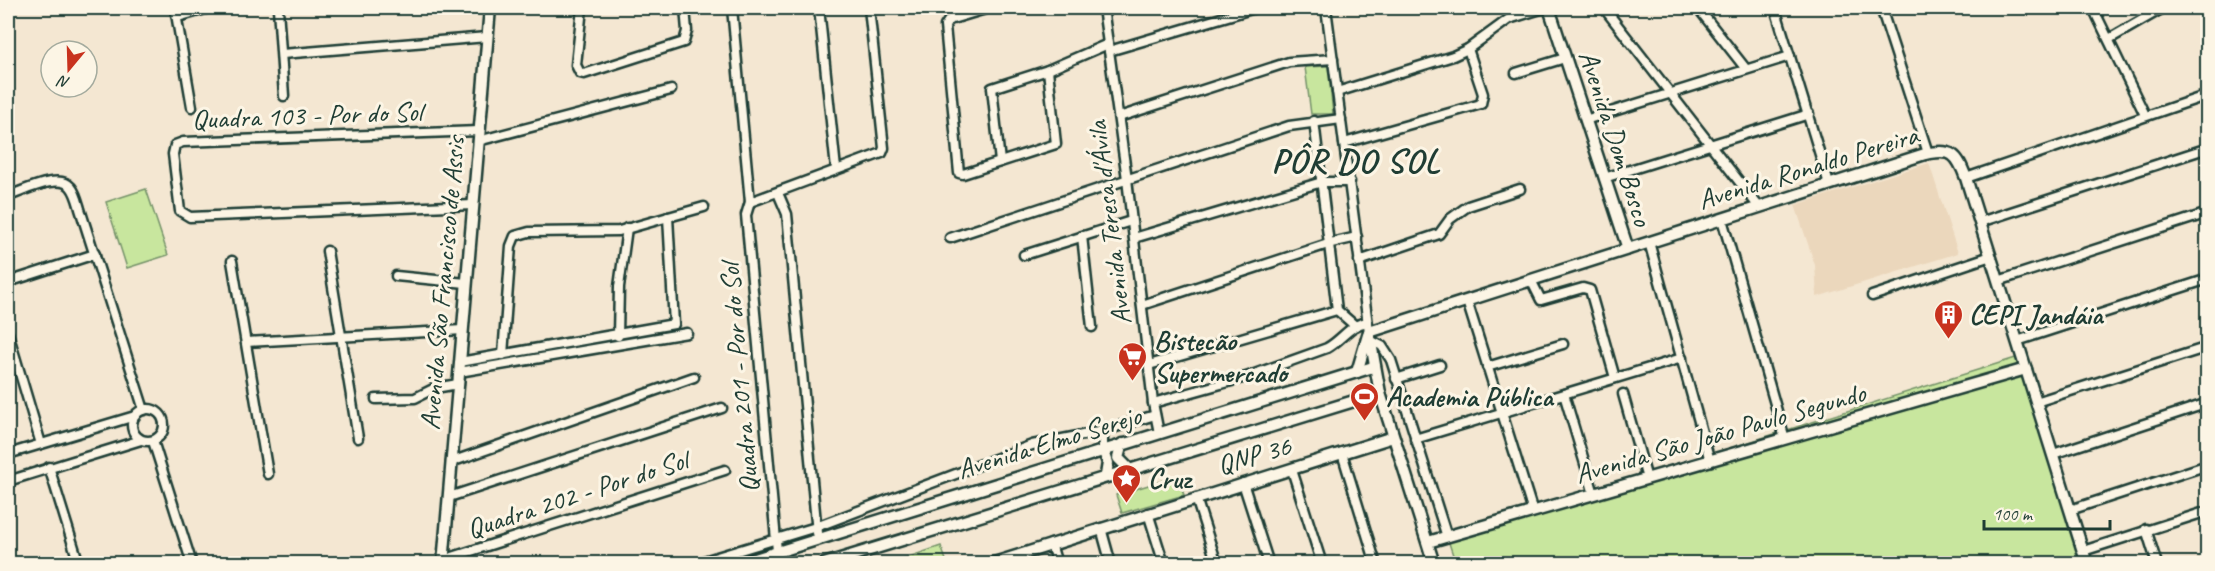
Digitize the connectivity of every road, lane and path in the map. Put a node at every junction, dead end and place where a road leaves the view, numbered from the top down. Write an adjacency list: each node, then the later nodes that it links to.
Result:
1 (175, 8): 22 (street)
2 (209, 8): 22 (street)
3 (278, 8): 27 (street)
4 (490, 8): 23 (street, Avenida São Francisco de Assis)
5 (582, 8): 6 (street)
6 (685, 8)
7 (732, 8): 62 (street, Quadra 201 - Por do Sol)
8 (819, 8): 52 (street)
9 (869, 8): 52 (street)
10 (989, 8): 51 (street)
11 (1103, 8): 25 (street, Avenida Teresa d'Ávila)
12 (1255, 8): 25 (street)
13 (1326, 8): 30 (street)
14 (1544, 8): 26 (street)
15 (1549, 8): 29 (street, Avenida Dom Bosco)
16 (1604, 8): 36 (street)
17 (1698, 8): 31 (street)
18 (1774, 8): 28 (street)
19 (1881, 8): 50 (street)
20 (2093, 8): 24 (street)
21 (2163, 8): 24 (street)
22 (178, 17): 39 (street)
23 (487, 37): 27 (street); 46 (street, Avenida São Francisco de Assis)
24 (2109, 39): 41 (street)
25 (1109, 48): 32 (street); 42 (street, Avenida Teresa d'Ávila)
26 (1468, 49): 35 (street); 47 (street)
27 (282, 54): 38 (street)
28 (1790, 56): 31 (street); 40 (street)
29 (1565, 58): 33 (street); 44 (street, Avenida Dom Bosco)
30 (1333, 59): 35 (street); 42 (street)
31 (1746, 69): 36 (street)
32 (1048, 70): 51 (street); 51 (street)
33 (1516, 73)
34 (671, 90): 46 (street)
35 (1337, 92): 43 (street)
36 (1672, 92): 44 (street); 48 (street)
37 (2208, 95): 41 (street)
38 (284, 96)
39 (192, 107)
40 (1809, 114): 48 (street); 58 (street)
41 (2145, 115): 54 (street)
42 (1119, 117): 55 (street, Avenida Teresa d'Ávila)
43 (1341, 119): 45 (street); 47 (street)
44 (1585, 120): 53 (street, Avenida Dom Bosco)
45 (1314, 121): 55 (street); 56 (street)
46 (479, 136): 63 (street, Avenida São Francisco de Assis); 63 (street, Quadra 103 - Por do Sol)
47 (1344, 143): 57 (street)
48 (1711, 143): 53 (street); 65 (street)
49 (2208, 148): 70 (street)
50 (1928, 153): 54 (street, Avenida Ronaldo Pereira); 58 (street, Avenida Ronaldo Pereira)
51 (1000, 162)
52 (836, 169): 60 (street)
53 (1604, 178): 78 (street, Avenida Dom Bosco)
54 (1966, 178): 70 (street, Avenida Ronaldo Pereira)
55 (1127, 179): 69 (street, Avenida Teresa d'Ávila); 74 (street)
56 (1322, 182): 57 (street); 75 (street); 77 (street)
57 (1350, 182): 73 (street)
58 (1829, 184): 65 (street, Avenida Ronaldo Pereira)
59 (1520, 189): 84 (street)
60 (778, 193): 62 (street); 165 (street)
61 (8, 196): 80 (street)
62 (750, 201): 172 (street, Quadra 201 - Por do Sol)
63 (473, 205): 90 (street, Avenida São Francisco de Assis)
64 (704, 207): 67 (street)
65 (1760, 207): 68 (street, Avenida Ronaldo Pereira)
66 (2208, 213): 88 (street)
67 (669, 217): 71 (street); 101 (street)
68 (1722, 219): 76 (street, Avenida Ronaldo Pereira); 137 (street)
69 (1131, 221): 72 (street); 75 (street, Avenida Teresa d'Ávila)
70 (1980, 222): 82 (street, Avenida Ronaldo Pereira)
71 (627, 228): 101 (street); 107 (street)
72 (1082, 236): 81 (street); 96 (street)
73 (1357, 237): 77 (street); 84 (street)
74 (950, 238)
75 (1134, 238): 93 (street, Avenida Teresa d'Ávila)
76 (1649, 242): 78 (street, Avenida Ronaldo Pereira); 108 (street)
77 (1331, 243): 93 (street); 94 (street)
78 (1628, 249): 87 (street, Avenida Ronaldo Pereira)
79 (327, 251): 102 (street)
80 (95, 254): 89 (street); 128 (street)
81 (1024, 255)
82 (1990, 256): 88 (street, Avenida Ronaldo Pereira); 91 (street)
83 (232, 261): 104 (street)
84 (1359, 261): 98 (street)
85 (396, 276): 90 (street)
86 (2208, 279): 103 (street)
87 (1531, 280): 92 (street, Avenida Ronaldo Pereira); 117 (street)
88 (1998, 280): 103 (street, Avenida Ronaldo Pereira)
89 (8, 282)
90 (466, 283): 97 (street, Avenida São Francisco de Assis)
91 (1872, 296)
92 (1467, 301): 98 (street, Avenida Ronaldo Pereira); 113 (street)
93 (1142, 305): 110 (street, Avenida Teresa d'Ávila)
94 (1337, 310): 95 (street); 110 (street)
95 (1353, 324): 98 (street); 125 (street)
96 (1092, 327)
97 (463, 330): 102 (street); 111 (street, Avenida São Francisco de Assis)
98 (1368, 331): 112 (street); 115 (street); 118 (street)
99 (8, 333): 140 (street)
100 (687, 333): 111 (street)
101 (618, 336): 107 (street)
102 (339, 337): 104 (street); 135 (street)
103 (2017, 341): 114 (street, Avenida Ronaldo Pereira)
104 (246, 342): 153 (street)
105 (1563, 344): 113 (street)
106 (2208, 347): 124 (street)
107 (503, 354): 111 (street)
108 (1682, 358): 117 (street); 146 (street)
109 (1440, 364): 118 (street)
110 (1149, 365): 125 (street, Avenida Teresa d'Ávila)
111 (459, 367): 119 (street, Avenida São Francisco de Assis)
112 (1373, 367): 115 (street, Avenida Elmo Serejo); 120 (street)
113 (1487, 367): 129 (street)
114 (2026, 369): 124 (street, Avenida Ronaldo Pereira); 137 (street, Avenida São João Paulo Segundo)
115 (1357, 372): 133 (street, Avenida Elmo Serejo)
116 (694, 377): 147 (street)
117 (1615, 378): 121 (street)
118 (1396, 379): 136 (street)
119 (458, 384): 123 (street); 147 (street, Avenida São Francisco de Assis)
120 (1380, 393): 134 (street); 150 (street, Avenida Elmo Serejo)
121 (1564, 394): 129 (street); 158 (street)
122 (1623, 394): 155 (street)
123 (376, 399)
124 (2036, 402): 145 (street, Avenida Ronaldo Pereira)
125 (1153, 403): 130 (street, Avenida Teresa d'Ávila)
126 (2208, 403): 145 (street)
127 (722, 408): 159 (street, Quadra 202 - Por do Sol)
128 (144, 410): 131 (street); 139 (street)
129 (1502, 414): 136 (street); 163 (street)
130 (1155, 415): 132 (street); 133 (street, Avenida Teresa d'Ávila)
131 (135, 416): 138 (street); 140 (street)
132 (1103, 431): 142 (street); 165 (street)
133 (1160, 433): 141 (street, Avenida Elmo Serejo)
134 (1394, 437): 143 (street, QNP 36); 170 (street)
135 (358, 438)
136 (1415, 439): 168 (street)
137 (1785, 439): 146 (street, Avenida São João Paulo Segundo)
138 (141, 440): 139 (street); 149 (street)
139 (153, 441): 178 (street)
140 (41, 444): 144 (street)
141 (1122, 444): 142 (street, Avenida Elmo Serejo); 150 (street)
142 (1103, 449): 154 (street); 169 (street, Avenida Elmo Serejo)
143 (1342, 453): 152 (street, QNP 36); 189 (street)
144 (8, 454)
145 (2053, 454): 161 (street, Avenida Ronaldo Pereira)
146 (1710, 461): 155 (street, Avenida São João Paulo Segundo)
147 (452, 462): 159 (street, Avenida São Francisco de Assis)
148 (2208, 465): 161 (street)
149 (49, 467): 156 (street); 177 (street)
150 (1128, 468): 154 (street, Avenida Elmo Serejo)
151 (725, 470): 175 (street, Quadra 202 - Por do Sol)
152 (1292, 470): 157 (street, QNP 36); 188 (street)
153 (268, 474)
154 (1107, 475): 174 (street, Avenida Elmo Serejo)
155 (1647, 479): 158 (street, Avenida São João Paulo Segundo)
156 (8, 481)
157 (1243, 483): 160 (street, QNP 36); 187 (street)
158 (1594, 494): 163 (street, Avenida São João Paulo Segundo)
159 (448, 497): 175 (street, Avenida São Francisco de Assis)
160 (1196, 498): 164 (street, QNP 36); 186 (street)
161 (2070, 510): 173 (street, Avenida Ronaldo Pereira)
162 (2208, 511): 167 (street)
163 (1533, 512): 168 (street, Avenida São João Paulo Segundo)
164 (1148, 513): 166 (street, QNP 36); 185 (street)
165 (816, 527): 169 (street); 172 (street)
166 (1101, 528): 171 (street, QNP 36); 184 (street)
167 (2146, 530): 173 (street); 192 (street)
168 (1447, 537): 170 (street, Avenida São João Paulo Segundo)
169 (818, 539): 172 (street, Avenida Elmo Serejo)
170 (1428, 542): 190 (street)
171 (1051, 544): 176 (street, QNP 36); 183 (street)
172 (776, 546): 179 (street); 180 (street, Avenida Elmo Serejo)
173 (2083, 551): 191 (street, Avenida Ronaldo Pereira)
174 (841, 561): 181 (street, Avenida Elmo Serejo)
175 (443, 562)
176 (1004, 562): 182 (street, QNP 36)
177 (80, 564)
178 (192, 564)
179 (694, 564)
180 (739, 564)
181 (824, 564)
182 (991, 564)
183 (1058, 564)
184 (1111, 564)
185 (1164, 564)
186 (1217, 564)
187 (1269, 564)
188 (1322, 564)
189 (1376, 564)
190 (1434, 564)
191 (2087, 564)
192 (2157, 564)

